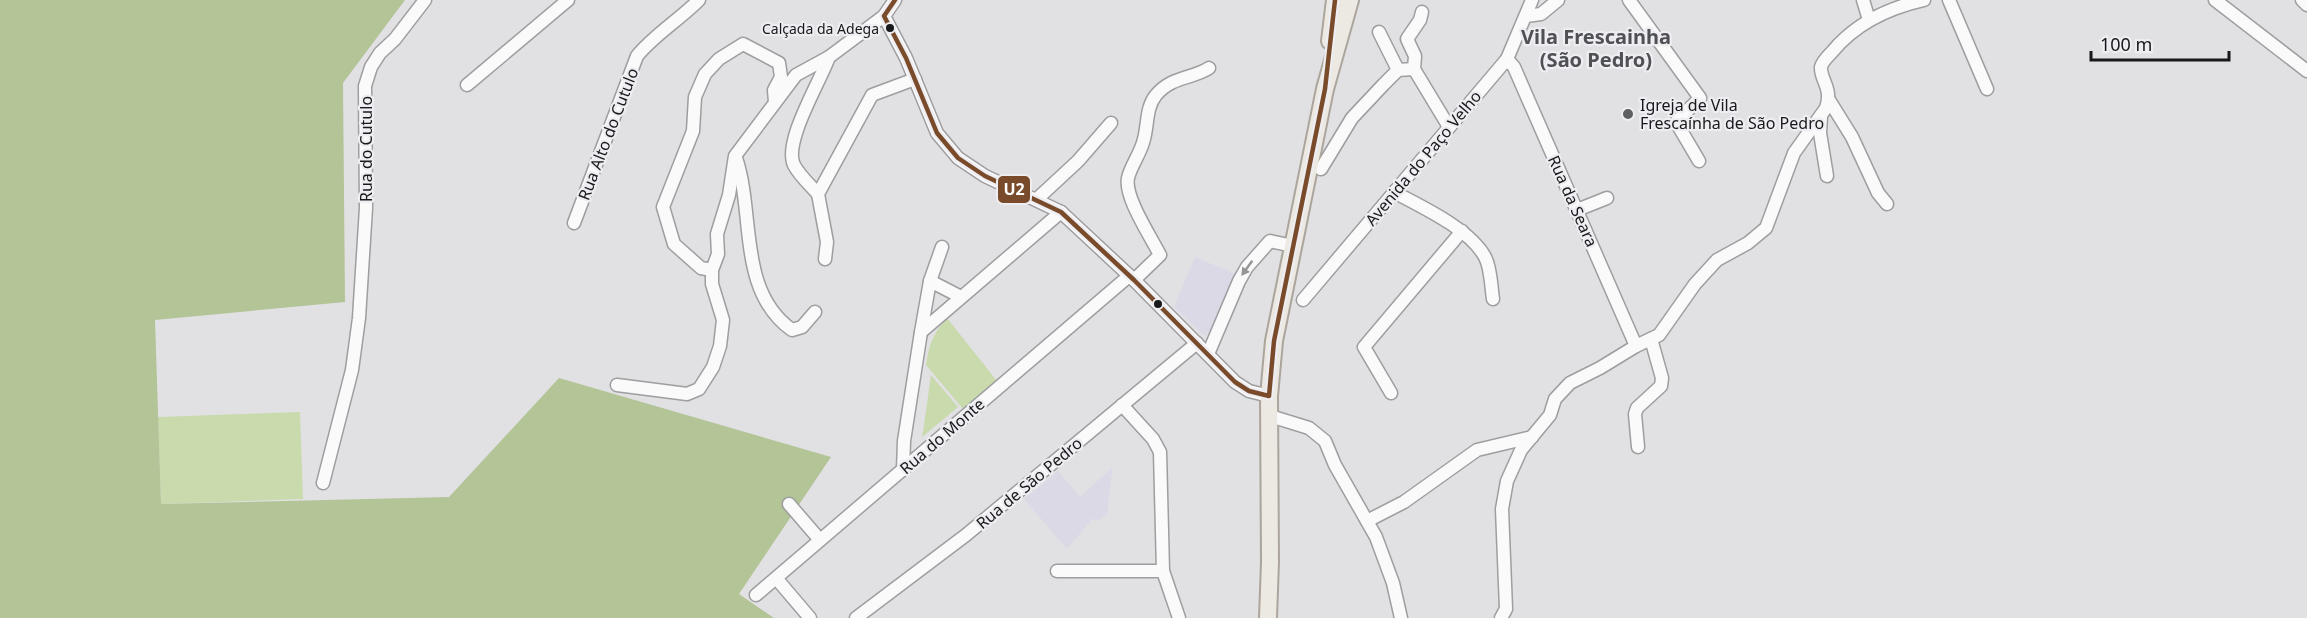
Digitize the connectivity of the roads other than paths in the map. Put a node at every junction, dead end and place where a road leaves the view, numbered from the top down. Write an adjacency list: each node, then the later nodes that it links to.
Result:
1 (425, 0): 71 (street, Rua do Cutulo)
2 (568, 0): 27 (street)
3 (699, 0): 46 (street, Rua Alto do Cutulo)
4 (895, 0): 17 (street)
5 (1335, 0): 28 (main road)
6 (1350, 0): 28 (main road)
7 (1558, 0): 15 (street)
8 (1629, 0): 36 (street)
9 (1863, 0): 18 (street)
10 (1924, 0): 18 (street)
11 (1949, 0): 29 (street)
12 (2215, 0): 25 (street)
13 (2302, 0): 14 (street)
14 (2307, 5)
15 (1528, 6): 21 (street, Avenida do Paço Velho)
16 (1422, 12): 23 (street)
17 (884, 16): 20 (street); 26 (street)
18 (1869, 20): 30 (street)
19 (1379, 32): 24 (street)
20 (829, 57): 31 (street); 40 (street)
21 (1507, 59): 34 (street, Avenida do Paço Velho); 44 (street, Rua da Seara)
22 (1209, 68): 52 (street, Rua do Monte)
23 (1414, 69): 24 (street); 34 (street)
24 (1398, 70): 37 (street)
25 (2307, 71)
26 (915, 79): 40 (street); 42 (street)
27 (467, 85)
28 (1324, 89): 48 (main road)
29 (1987, 89)
30 (1829, 100): 32 (street); 43 (street)
31 (776, 102): 35 (street); 51 (street)
32 (1822, 115): 38 (street); 59 (street)
33 (1111, 123): 42 (street)
34 (1449, 128): 39 (street, Avenida do Paço Velho)
35 (735, 156): 51 (street); 57 (street)
36 (1699, 161)
37 (1321, 169)
38 (1827, 176)
39 (1394, 192): 47 (street); 56 (street, Avenida do Paço Velho)
40 (818, 194): 50 (street)
41 (1607, 198): 44 (street)
42 (1037, 199): 45 (street)
43 (1887, 204)
44 (1577, 210): 61 (street, Rua da Seara)
45 (1061, 212): 52 (street); 54 (street)
46 (574, 223)
47 (1462, 231): 55 (street); 64 (street)
48 (1293, 246): 62 (street, one-way to 62); 65 (main road)
49 (942, 247): 53 (street)
50 (825, 259)
51 (712, 270): 63 (street)
52 (1132, 278): 60 (street); 70 (street, Rua do Monte)
53 (930, 282): 54 (street); 58 (street)
54 (961, 297): 58 (street)
55 (1492, 299)
56 (1303, 300)
57 (815, 312)
58 (921, 332): 70 (street)
59 (1651, 339): 61 (street); 69 (street)
60 (1197, 343): 62 (street); 66 (street, Rua de São Pedro)
61 (1636, 346): 68 (street)
62 (1208, 354): 65 (street)
63 (617, 385)
64 (1390, 393)
65 (1269, 396): 67 (main road)
66 (1122, 405): 76 (street); 80 (street, Rua de São Pedro)
67 (1270, 416): 73 (street); 82 (main road)
68 (1532, 437): 73 (street); 84 (street)
69 (1638, 447)
70 (903, 470): 74 (street, Rua do Monte)
71 (323, 483)
72 (789, 504): 74 (street)
73 (1367, 521): 83 (street)
74 (820, 540): 77 (street, Rua do Monte)
75 (1058, 571): 76 (street)
76 (1163, 571): 81 (street)
77 (776, 578): 78 (street, Rua do Monte); 79 (street)
78 (756, 595)
79 (810, 618)
80 (856, 618)
81 (1179, 618)
82 (1268, 618)
83 (1401, 618)
84 (1501, 618)

